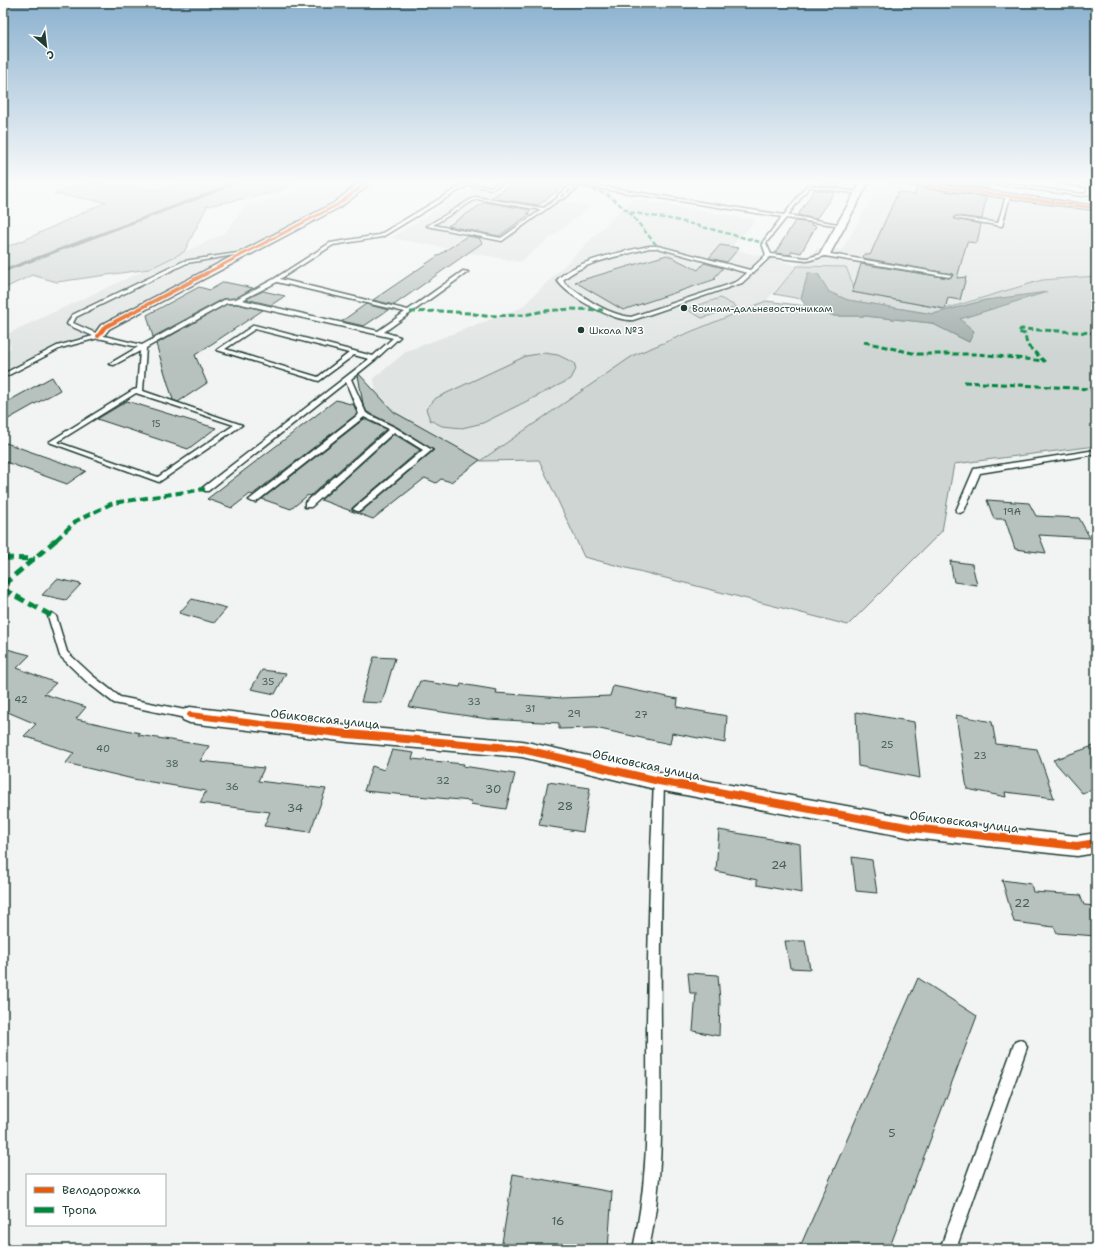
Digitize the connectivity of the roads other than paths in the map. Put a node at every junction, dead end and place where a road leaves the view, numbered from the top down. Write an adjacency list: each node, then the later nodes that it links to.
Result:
1 (272, 238): 7 (street)
2 (365, 238): 13 (lane)
3 (494, 238): 4 (lane)
4 (504, 238)
5 (768, 238): 9 (lane)
6 (834, 238): 8 (street)
7 (244, 253): 17 (street); 17 (lane)
8 (825, 254): 9 (lane); 12 (lane)
9 (770, 255): 11 (lane)
10 (465, 272): 15 (lane)
11 (751, 272): 11 (lane)
12 (949, 275)
13 (276, 280): 14 (lane); 15 (lane)
14 (237, 302): 16 (lane); 18 (lane)
15 (410, 312): 16 (lane)
16 (378, 333): 20 (lane)
17 (98, 336): 18 (lane); 22 (lane)
18 (143, 347): 21 (lane); 24 (lane)
19 (353, 353): 19 (lane); 20 (lane)
20 (374, 358): 23 (lane)
21 (112, 364)
22 (3, 376)
23 (348, 378): 25 (lane); 28 (lane)
24 (140, 392): 24 (lane)
25 (363, 414): 26 (lane); 29 (lane)
26 (394, 429): 30 (lane); 31 (lane)
27 (1096, 452): 32 (lane)
28 (205, 489)
29 (253, 500)
30 (308, 505)
31 (357, 509)
32 (960, 511)
33 (52, 616): 34 (lane)
34 (190, 715): 35 (street, Обиковская улица)
35 (659, 781): 36 (street, Обиковская улица); 38 (lane)
36 (1096, 843)
37 (1020, 1047): 39 (lane)
38 (641, 1249)
39 (948, 1249)

